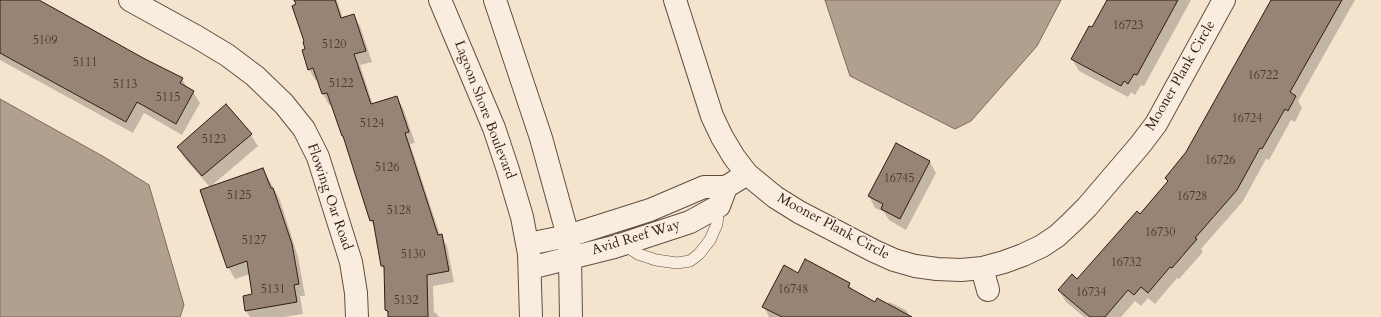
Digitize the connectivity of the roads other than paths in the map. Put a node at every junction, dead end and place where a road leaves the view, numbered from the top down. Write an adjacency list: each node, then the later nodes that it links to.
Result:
1 (130, 0): 15 (street, Flowing Oar Road)
2 (440, 0): 9 (street, Lagoon Shore Boulevard)
3 (495, 0): 8 (street)
4 (674, 0): 6 (street, Mooner Plank Circle)
5 (1224, 0): 13 (street, Mooner Plank Circle)
6 (747, 174): 7 (street, Avid Reef Way); 13 (street, Mooner Plank Circle)
7 (722, 196): 8 (street, Avid Reef Way); 10 (street, Avid Reef Way); 10 (lane)
8 (568, 236): 9 (street, Avid Reef Way); 11 (street)
9 (528, 244): 12 (street, Lagoon Shore Boulevard)
10 (622, 244): 11 (street, Avid Reef Way)
11 (570, 258): 12 (street, Avid Reef Way); 17 (street)
12 (530, 268): 16 (street, Lagoon Shore Boulevard)
13 (982, 268): 14 (street)
14 (988, 290)
15 (357, 317)
16 (531, 317)
17 (571, 317)

